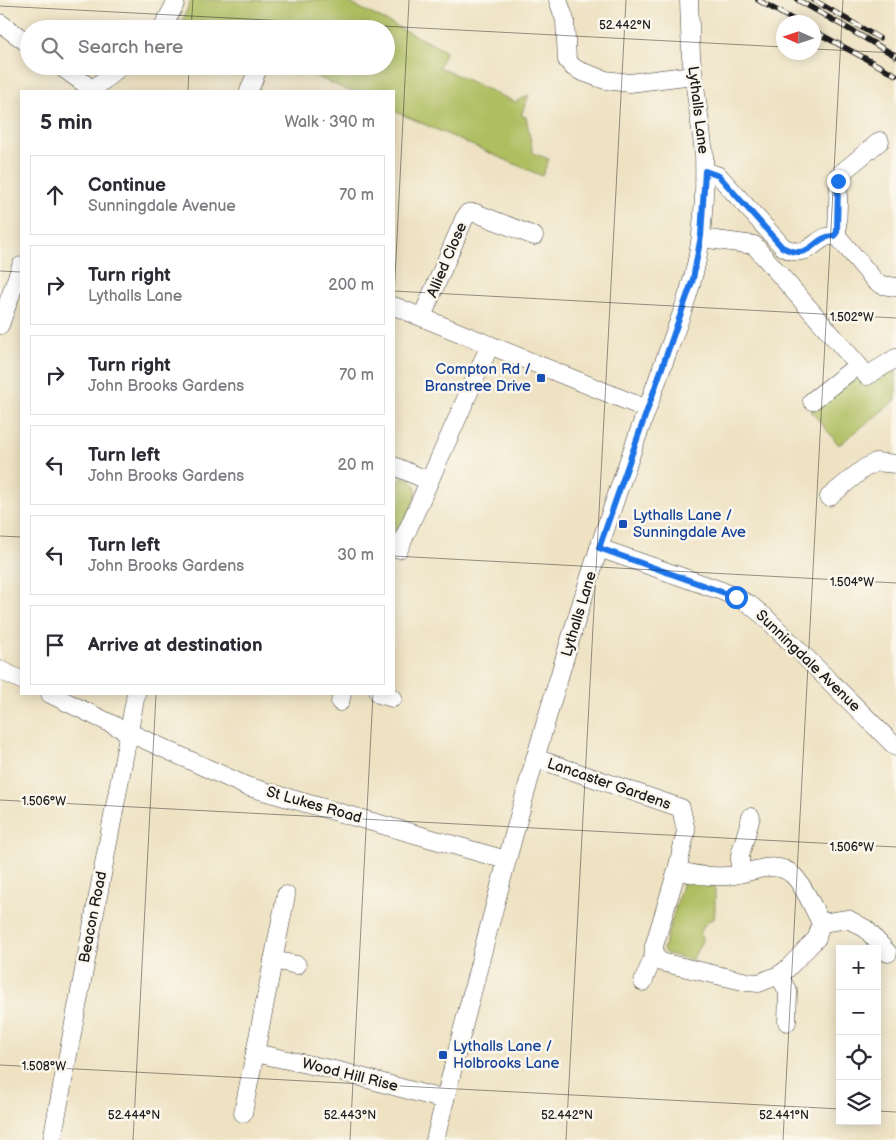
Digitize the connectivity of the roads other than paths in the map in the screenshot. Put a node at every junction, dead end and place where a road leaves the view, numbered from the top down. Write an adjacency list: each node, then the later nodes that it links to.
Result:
1 (176, 0): 4 (street)
2 (558, 0): 10 (street)
3 (689, 2): 10 (street, Lythalls Lane)
4 (166, 20)
5 (0, 23): 6 (street)
6 (20, 37)
7 (72, 75): 11 (street)
8 (110, 75): 11 (street)
9 (261, 75): 12 (street)
10 (693, 75): 14 (street, Lythalls Lane)
11 (92, 90)
12 (250, 90)
13 (880, 142): 16 (street)
14 (705, 171): 16 (street); 17 (street, Lythalls Lane)
15 (534, 236): 21 (street, Allied Close)
16 (834, 236): 19 (street)
17 (701, 238): 25 (street); 27 (street, Lythalls Lane)
18 (20, 269): 22 (street)
19 (896, 287)
20 (395, 306): 21 (street)
21 (422, 317): 23 (street)
22 (0, 325)
23 (490, 345): 27 (street); 30 (street)
24 (896, 358): 25 (street)
25 (858, 365): 26 (street)
26 (812, 401)
27 (647, 409): 32 (street, Lythalls Lane)
28 (896, 464): 31 (street)
29 (395, 466): 30 (street)
30 (429, 481): 33 (street)
31 (830, 497)
32 (599, 548): 39 (street, Sunningdale Avenue); 40 (street, Lythalls Lane)
33 (395, 552)
34 (0, 670): 35 (street)
35 (20, 680)
36 (52, 695): 38 (street, St Lukes Road)
37 (136, 695): 38 (street, Beacon Road)
38 (128, 732): 42 (street, St Lukes Road); 57 (street, Beacon Road)
39 (896, 747)
40 (534, 758): 42 (street, Lythalls Lane); 43 (street, Lancaster Gardens)
41 (751, 817): 44 (street)
42 (506, 860): 55 (street, Lythalls Lane)
43 (677, 870): 44 (street); 48 (street, Lancaster Gardens)
44 (740, 873): 46 (street)
45 (286, 895): 49 (street)
46 (821, 923): 47 (street); 51 (street)
47 (888, 953)
48 (654, 955): 51 (street); 52 (street, Lancaster Gardens)
49 (274, 960): 50 (street); 54 (street)
50 (297, 966)
51 (779, 975): 53 (street)
52 (644, 982)
53 (787, 1022)
54 (255, 1053): 55 (street, Wood Hill Rise); 56 (street)
55 (445, 1100): 58 (street, Lythalls Lane)
56 (243, 1113)
57 (52, 1140)
58 (435, 1140)

